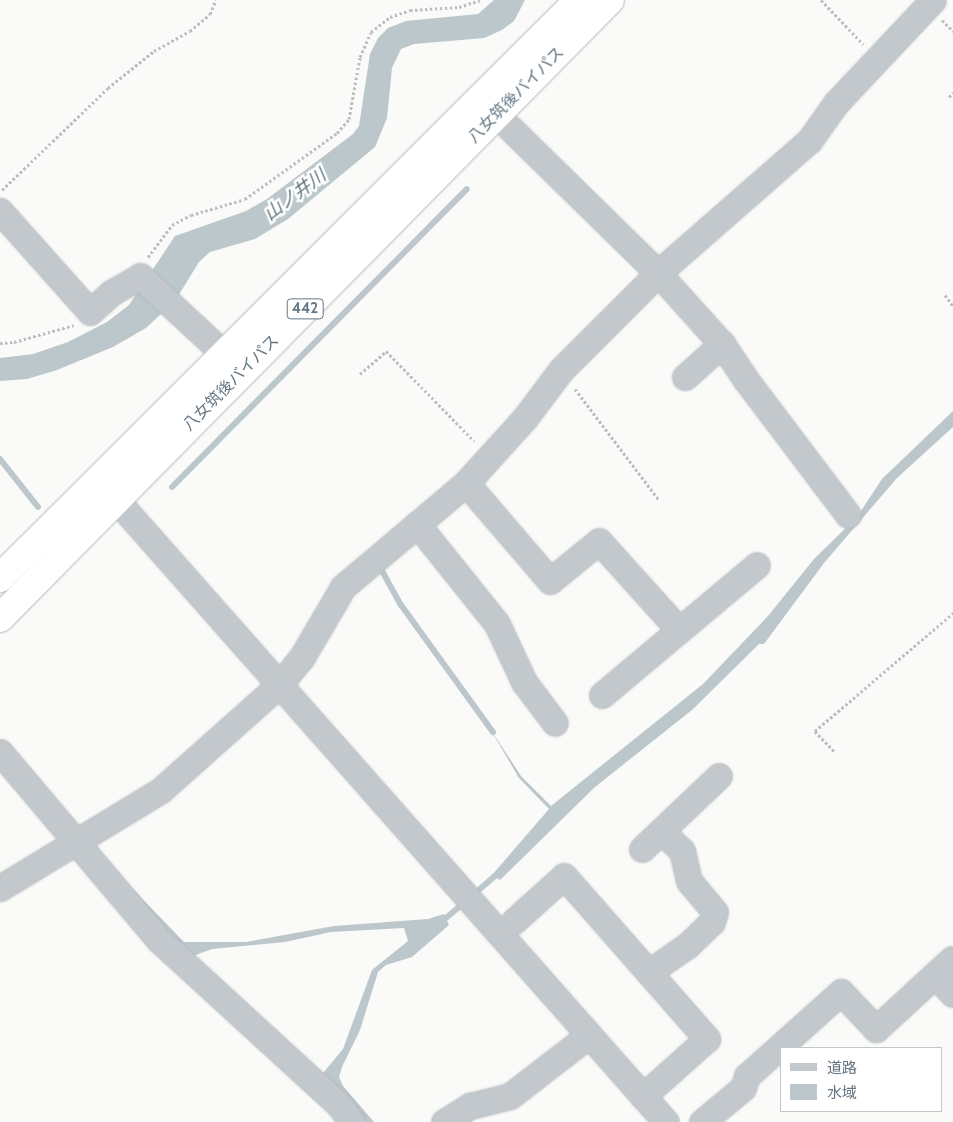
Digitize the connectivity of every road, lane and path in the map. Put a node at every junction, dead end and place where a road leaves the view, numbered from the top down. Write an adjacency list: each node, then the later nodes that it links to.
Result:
1 (216, 0): 11 (path)
2 (480, 0): 14 (path)
3 (579, 0): 25 (highway, 八女筑後バイパス / 442)
4 (610, 0): 27 (highway, 八女筑後バイパス / 442)
5 (821, 0): 7 (path)
6 (933, 0): 7 (street)
7 (877, 59): 13 (street)
8 (953, 93): 9 (path)
9 (949, 97)
10 (510, 128): 13 (street)
11 (0, 192)
12 (0, 211): 17 (street)
13 (658, 273): 20 (street); 21 (street)
14 (140, 276): 17 (street); 19 (street)
15 (946, 295): 16 (path)
16 (953, 306)
17 (90, 312): 18 (path)
18 (0, 343)
19 (212, 343)
20 (722, 344): 23 (street); 29 (street)
21 (561, 370): 24 (street); 28 (path)
22 (360, 374): 24 (path)
23 (685, 377)
24 (489, 456): 26 (street)
25 (98, 480): 27 (street); 32 (highway, 八女筑後バイパス / 442)
26 (466, 482): 30 (street); 35 (street)
27 (116, 500): 34 (highway, 八女筑後バイパス / 442); 36 (street)
28 (659, 500)
29 (848, 515)
30 (417, 524): 36 (street); 38 (street)
31 (757, 565): 35 (street)
32 (0, 578)
33 (953, 613): 39 (path)
34 (0, 618)
35 (679, 630): 37 (street)
36 (280, 684): 43 (street); 50 (street)
37 (602, 695)
38 (555, 722)
39 (834, 751)
40 (0, 752): 43 (street)
41 (718, 776): 42 (street)
42 (661, 831): 44 (street); 48 (street)
43 (74, 843): 45 (street); 54 (street)
44 (642, 849)
45 (0, 888)
46 (514, 921): 48 (street)
47 (944, 967): 49 (street); 51 (street)
48 (648, 972): 53 (street)
49 (953, 994)
50 (589, 1035): 53 (street); 55 (street)
51 (801, 1041)
52 (780, 1055): 57 (street)
53 (643, 1096): 56 (street)
54 (352, 1122)
55 (444, 1122)
56 (666, 1122)
57 (702, 1122)

